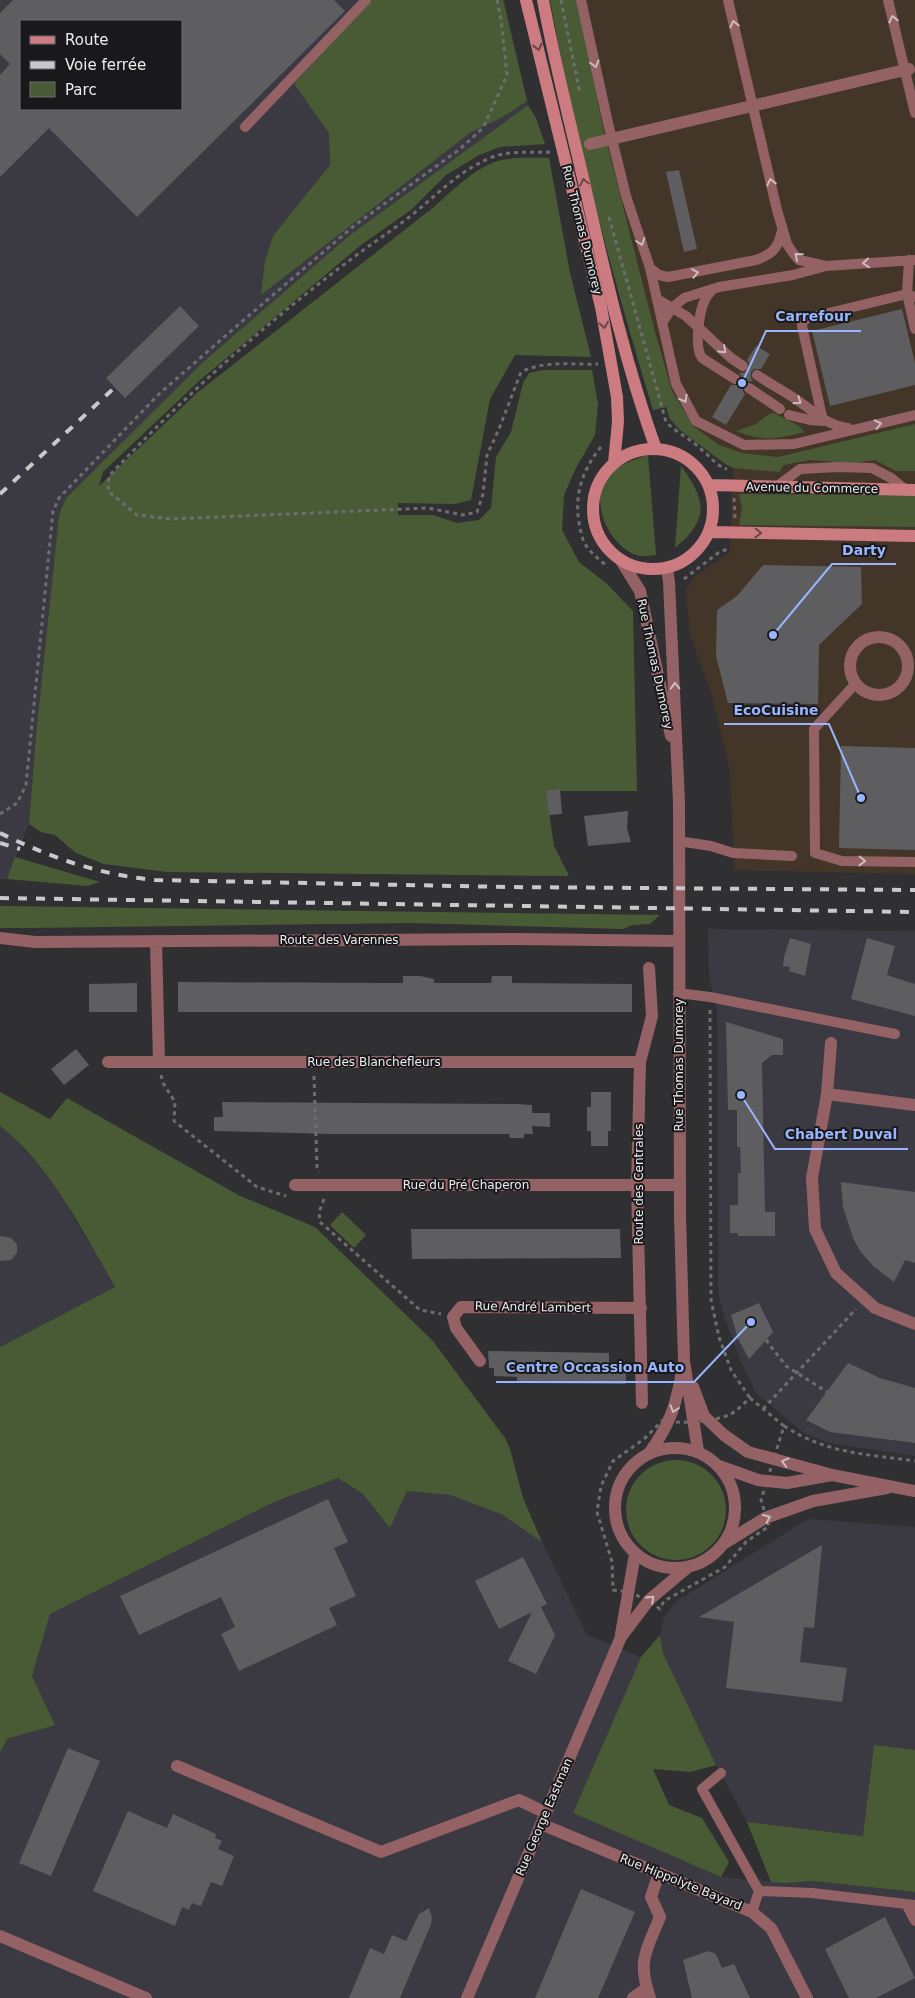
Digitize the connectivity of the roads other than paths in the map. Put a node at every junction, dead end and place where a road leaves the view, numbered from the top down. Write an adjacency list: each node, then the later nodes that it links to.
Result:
1 (366, 0): 10 (lane)
2 (526, 0): 34 (main road, Rue Thomas Dumorey, one-way to 34)
3 (543, 0): 33 (main road, Rue Thomas Dumorey, one-way to 3)
4 (581, 0): 11 (lane, one-way to 11)
5 (728, 0): 8 (lane, one-way to 5)
6 (888, 0): 7 (lane, one-way to 6)
7 (907, 69): 8 (street); 9 (lane)
8 (753, 105): 11 (street); 13 (lane, one-way to 8)
9 (915, 113)
10 (245, 127)
11 (612, 139): 12 (street); 16 (lane, one-way to 16)
12 (590, 144)
13 (783, 230): 15 (lane, one-way to 13); 16 (lane, one-way to 13)
14 (912, 260): 15 (lane, one-way to 15); 18 (lane)
15 (826, 266): 17 (lane)
16 (650, 268): 19 (lane)
17 (712, 290): 20 (lane); 22 (lane)
18 (911, 296): 23 (lane); 31 (lane)
19 (657, 299): 20 (lane); 21 (lane)
20 (672, 308): 21 (lane); 22 (lane)
21 (662, 323): 32 (lane, one-way to 32)
22 (699, 328): 24 (lane, one-way to 24); 26 (lane)
23 (915, 329)
24 (743, 366)
25 (757, 375): 31 (lane, one-way to 31)
26 (735, 379)
27 (749, 388): 28 (lane)
28 (780, 409)
29 (789, 415): 31 (lane)
30 (915, 415): 32 (lane, one-way to 30)
31 (823, 421): 32 (lane)
32 (857, 429)
33 (656, 449): 34 (main road); 35 (main road)
34 (614, 463): 40 (main road)
35 (708, 485): 36 (main road, Avenue du Commerce); 38 (main road)
36 (776, 487): 37 (main road, Avenue du Commerce); 37 (lane)
37 (910, 490)
38 (709, 532): 39 (main road, one-way to 39); 41 (main road)
39 (915, 536)
40 (622, 562): 41 (main road); 45 (street, Rue Thomas Dumorey)
41 (666, 568): 45 (street, Rue Thomas Dumorey, one-way to 41)
42 (910, 653): 43 (street); 44 (street)
43 (910, 677): 44 (street)
44 (856, 683): 48 (lane, one-way to 48)
45 (678, 769): 46 (street, Rue Thomas Dumorey)
46 (678, 841): 47 (lane); 51 (street, Rue Thomas Dumorey)
47 (792, 856)
48 (915, 862)
49 (0, 938): 50 (street, Route des Varennes)
50 (156, 941): 51 (street, Route des Varennes); 57 (street)
51 (679, 941): 53 (street, Rue Thomas Dumorey)
52 (648, 968): 58 (street, Route des Centrales)
53 (678, 993): 54 (lane); 63 (street, Rue Thomas Dumorey)
54 (895, 1034)
55 (831, 1043): 59 (street)
56 (108, 1062): 57 (street, Rue des Blanchefleurs)
57 (158, 1062): 58 (street, Rue des Blanchefleurs)
58 (640, 1062): 61 (street, Route des Centrales)
59 (827, 1094): 60 (street); 65 (street)
60 (915, 1105)
61 (637, 1184): 62 (street, Rue du Pré Chaperon); 63 (street, Rue du Pré Chaperon); 64 (street, Route des Centrales)
62 (295, 1185)
63 (680, 1185): 67 (street, Rue Thomas Dumorey)
64 (641, 1308): 66 (street, Rue André Lambert); 68 (street, Route des Centrales)
65 (915, 1324)
66 (480, 1361)
67 (684, 1361): 69 (street, Rue Thomas Dumorey); 70 (street, Rue Thomas Dumorey, one-way to 70); 72 (street, one-way to 67)
68 (642, 1403)
69 (698, 1451): 70 (street); 71 (street)
70 (650, 1452): 76 (street)
71 (719, 1466): 72 (street); 75 (street)
72 (832, 1475): 73 (street)
73 (893, 1487): 74 (street); 75 (street, one-way to 73)
74 (915, 1491)
75 (725, 1543): 77 (street)
76 (635, 1554): 77 (street); 78 (street, Rue George Eastman)
77 (687, 1568): 78 (street, Rue George Eastman, one-way to 77)
78 (621, 1637): 81 (street, Rue George Eastman)
79 (177, 1766): 81 (street, Rue Hippolyte Bayard)
80 (721, 1773): 83 (lane)
81 (544, 1819): 82 (street, Rue Hippolyte Bayard); 90 (street, Rue George Eastman)
82 (659, 1873): 85 (street, Rue Hippolyte Bayard); 88 (street)
83 (759, 1891): 84 (lane); 85 (lane)
84 (911, 1904): 86 (lane)
85 (752, 1912): 92 (street, Rue Hippolyte Bayard)
86 (915, 1921)
87 (0, 1936): 89 (street)
88 (648, 1993): 91 (street)
89 (146, 1998)
90 (467, 1998)
91 (633, 1998)
92 (807, 1998)

